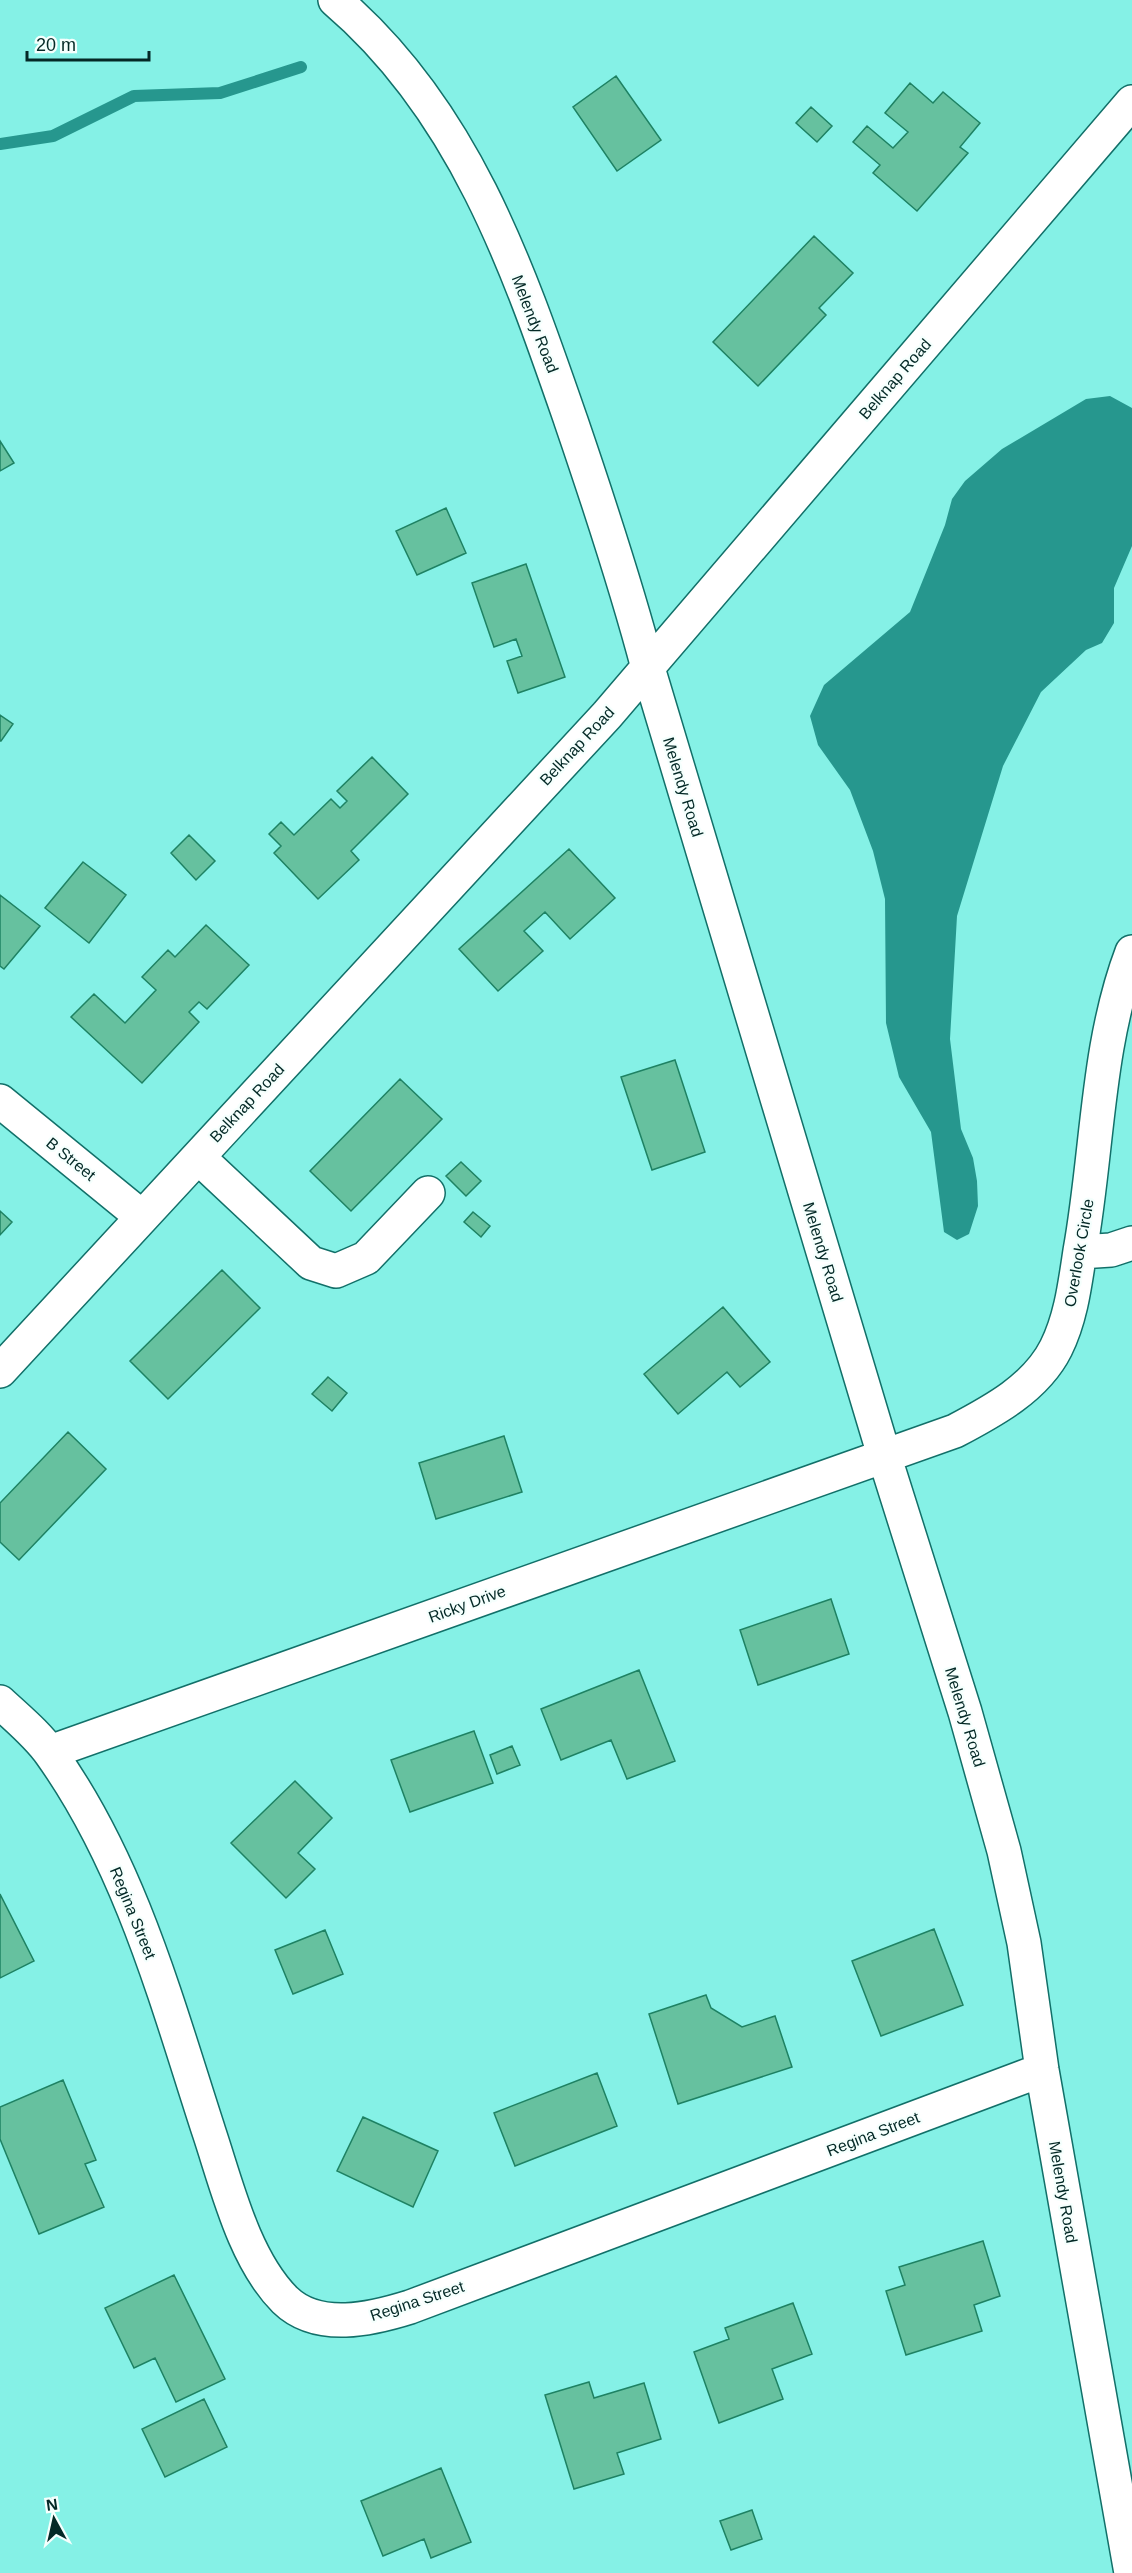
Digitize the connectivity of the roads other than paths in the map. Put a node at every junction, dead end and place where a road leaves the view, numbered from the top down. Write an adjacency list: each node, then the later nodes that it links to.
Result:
1 (334, 0): 3 (street, Melendy Road)
2 (1132, 102): 3 (street, Belknap Road)
3 (648, 668): 7 (street, Belknap Road); 13 (street, Melendy Road)
4 (1132, 952): 5 (street, Overlook Circle)
5 (1123, 1009): 11 (street, Overlook Circle)
6 (0, 1101): 9 (street, B Street)
7 (198, 1157): 8 (street); 9 (street, Belknap Road)
8 (428, 1193)
9 (142, 1217): 12 (street, Belknap Road)
10 (1132, 1243): 11 (street)
11 (1080, 1252): 13 (street, Overlook Circle)
12 (0, 1371)
13 (884, 1455): 15 (street, Ricky Drive); 16 (street, Melendy Road)
14 (0, 1702): 15 (street, Regina Street)
15 (50, 1752): 16 (street, Regina Street)
16 (1042, 2070): 17 (street, Melendy Road)
17 (1131, 2573)

